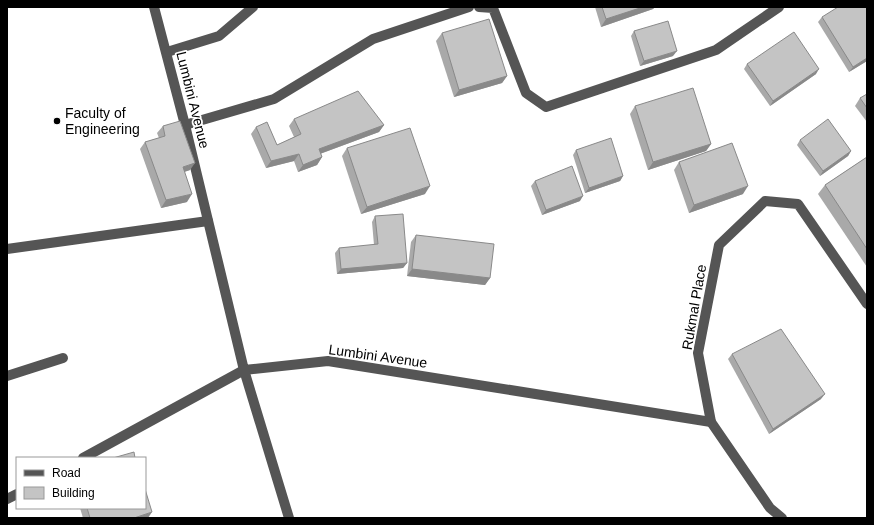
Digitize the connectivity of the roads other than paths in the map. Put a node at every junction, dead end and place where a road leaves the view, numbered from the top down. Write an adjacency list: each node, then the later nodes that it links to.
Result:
1 (154, 7): 6 (street, Lumbini Avenue)
2 (253, 7): 6 (street)
3 (469, 7): 7 (street)
4 (479, 7): 5 (street)
5 (779, 7)
6 (167, 52): 7 (street, Lumbini Avenue)
7 (185, 125): 8 (street, Lumbini Avenue)
8 (208, 221): 9 (street); 12 (street, Lumbini Avenue)
9 (7, 249)
10 (867, 304): 14 (street, Rukmal Place)
11 (63, 358): 13 (street)
12 (244, 370): 14 (street, Lumbini Avenue); 15 (street); 18 (street)
13 (7, 376)
14 (711, 422): 19 (street, Rukmal Place)
15 (85, 457)
16 (16, 494): 17 (street)
17 (7, 499)
18 (289, 518)
19 (782, 518)

